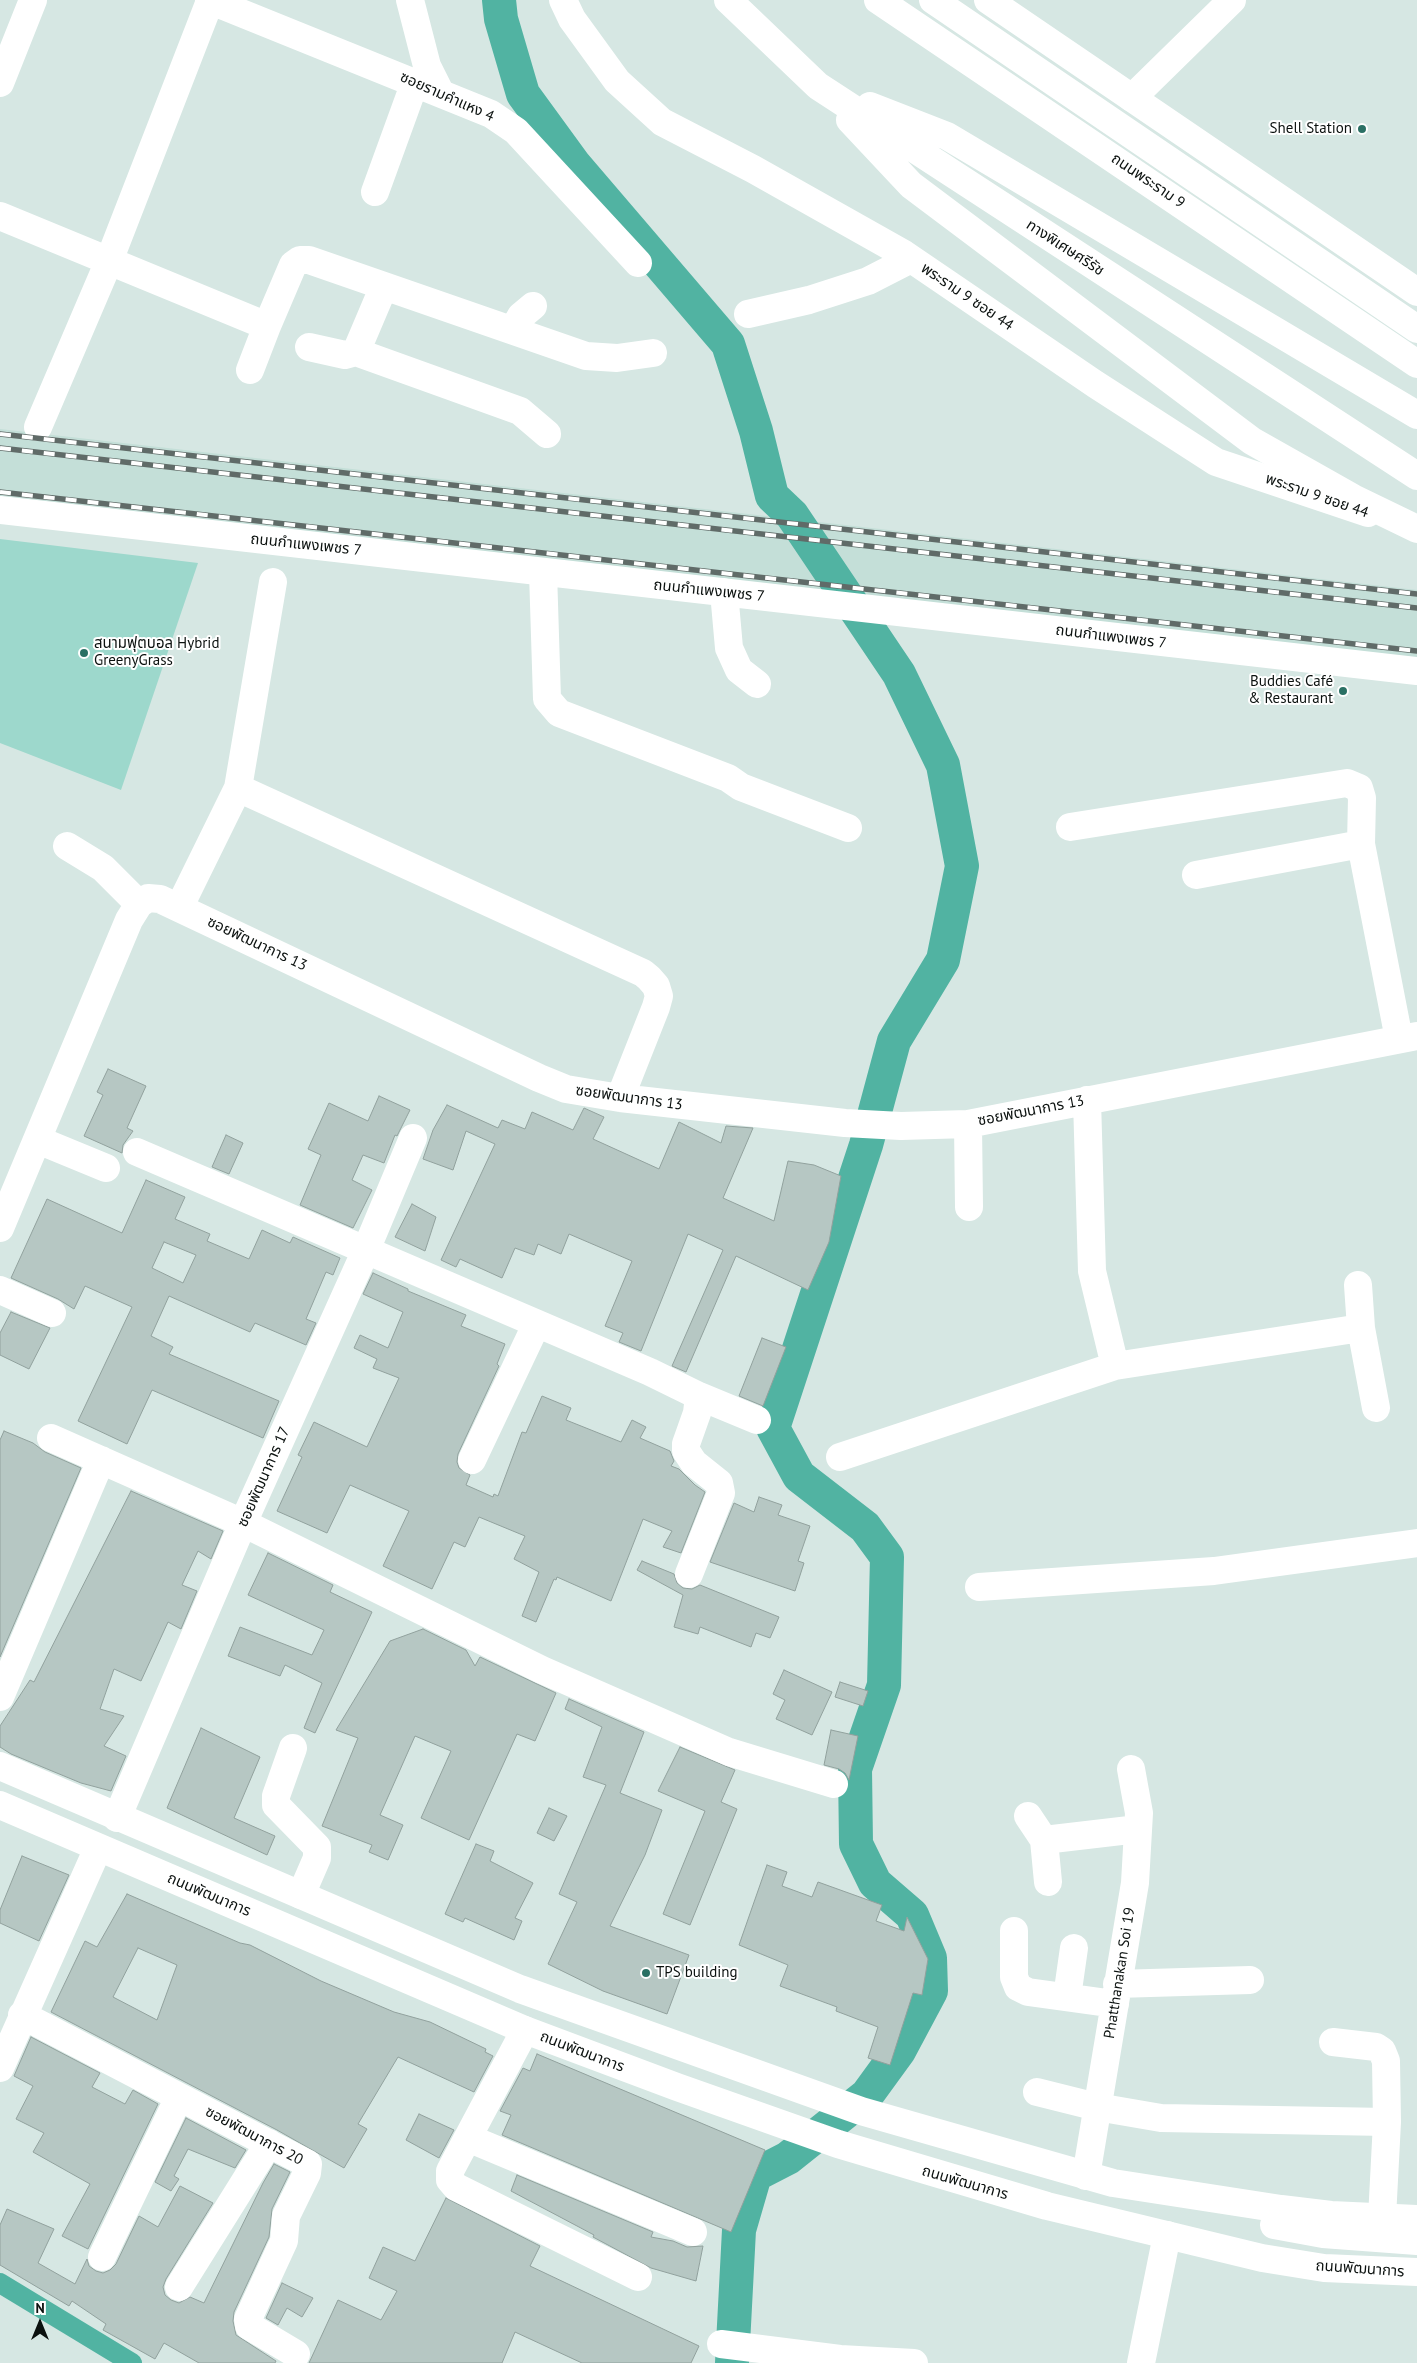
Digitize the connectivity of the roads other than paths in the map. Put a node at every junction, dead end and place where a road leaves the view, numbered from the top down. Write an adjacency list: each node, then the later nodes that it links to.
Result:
1 (33, 0): 12 (main road)
2 (209, 0): 11 (main road, ซอยรามคำแหง 4); 20 (main road)
3 (410, 0): 14 (main road)
4 (563, 0): 19 (main road, พระราม 9 ซอย 44)
5 (728, 0): 13 (main road, ทางพิเศษศรีรัช)
6 (878, 0): 16 (main road, ถนนพระราม 9)
7 (933, 0): 27 (main road)
8 (988, 0): 10 (main road)
9 (1232, 0): 15 (main road)
10 (1103, 78): 15 (main road); 16 (main road)
11 (415, 82): 14 (main road, ซอยรามคำแหง 4); 17 (main road)
12 (0, 83)
13 (818, 86): 34 (main road); 37 (main road, ทางพิเศษศรีรัช); 39 (main road)
14 (440, 92): 21 (main road, ซอยรามคำแหง 4)
15 (1132, 98): 23 (main road)
16 (1067, 126): 32 (main road, ถนนพระราม 9)
17 (375, 192)
18 (0, 216): 20 (main road)
19 (911, 259): 25 (main road); 39 (main road, พระราม 9 ซอย 44)
20 (109, 261): 26 (main road); 35 (main road)
21 (638, 263)
22 (384, 286): 26 (main road); 28 (main road); 30 (main road)
23 (1417, 292)
24 (533, 306): 28 (main road)
25 (748, 314)
26 (267, 326): 33 (main road)
27 (1417, 329)
28 (513, 330): 31 (main road)
29 (309, 346): 30 (main road)
30 (356, 352): 36 (main road)
31 (652, 353)
32 (1417, 364)
33 (250, 370)
34 (1417, 415)
35 (38, 427)
36 (547, 434)
37 (1417, 476)
38 (0, 510): 40 (main road, ถนนกำแพงเพชร 7)
39 (1416, 529)
40 (543, 572): 42 (main road, ถนนกำแพงเพชร 7); 47 (main road)
41 (273, 582): 45 (main road)
42 (724, 592): 43 (main road, ถนนกำแพงเพชร 7); 44 (main road)
43 (1417, 672)
44 (757, 684)
45 (238, 788): 52 (main road); 54 (main road)
46 (1070, 826): 48 (main road)
47 (848, 828)
48 (1361, 844): 50 (main road); 53 (main road)
49 (67, 846): 51 (main road)
50 (1196, 876)
51 (138, 904): 52 (main road, ซอยพัฒนาการ 13); 58 (main road)
52 (179, 908): 54 (main road, ซอยพัฒนาการ 13)
53 (1408, 1038): 55 (main road, ซอยพัฒนาการ 13)
54 (620, 1098): 56 (main road, ซอยพัฒนาการ 13)
55 (1087, 1100): 56 (main road, ซอยพัฒนาการ 13); 69 (main road)
56 (968, 1124): 61 (main road)
57 (413, 1138): 63 (main road, ซอยพัฒนาการ 17)
58 (38, 1140): 60 (main road); 62 (main road)
59 (137, 1152): 63 (main road)
60 (106, 1168)
61 (969, 1207)
62 (0, 1228)
63 (366, 1250): 67 (main road); 77 (main road, ซอยพัฒนาการ 17)
64 (1358, 1285): 68 (main road)
65 (0, 1290): 66 (main road)
66 (52, 1313)
67 (536, 1325): 70 (main road); 76 (main road)
68 (1361, 1328): 69 (main road); 71 (main road)
69 (1115, 1366): 74 (main road)
70 (699, 1396): 72 (main road); 79 (main road)
71 (1376, 1408)
72 (757, 1420)
73 (51, 1438): 75 (main road)
74 (840, 1457)
75 (101, 1460): 77 (main road); 81 (main road)
76 (472, 1460)
77 (243, 1523): 85 (main road); 88 (main road, ซอยพัฒนาการ 17)
78 (1417, 1543): 80 (main road)
79 (689, 1574)
80 (978, 1587)
81 (0, 1697)
82 (293, 1748): 93 (main road)
83 (0, 1766): 88 (main road, ถนนพัฒนาการ)
84 (1131, 1769): 89 (main road, Phatthanakan Soi 19)
85 (834, 1784)
86 (0, 1805): 91 (main road, ถนนพัฒนาการ)
87 (1028, 1816): 90 (main road)
88 (117, 1818): 93 (main road, ถนนพัฒนาการ)
89 (1138, 1829): 90 (main road); 97 (main road, Phatthanakan Soi 19)
90 (1044, 1840): 92 (main road)
91 (98, 1848): 99 (main road); 100 (main road, ถนนพัฒนาการ)
92 (1048, 1882)
93 (301, 1895): 109 (main road, ถนนพัฒนาการ)
94 (1014, 1931): 98 (main road)
95 (1074, 1948): 98 (main road)
96 (1250, 1980): 97 (main road)
97 (1116, 1994): 98 (main road); 105 (main road, Phatthanakan Soi 19)
98 (1067, 1997)
99 (22, 2015): 102 (main road); 104 (main road, ซอยพัฒนาการ 20)
100 (526, 2030): 107 (main road); 114 (main road, ถนนพัฒนาการ)
101 (1333, 2042): 106 (main road)
102 (0, 2068)
103 (1037, 2092): 105 (main road)
104 (179, 2097): 108 (main road, ซอยพัฒนาการ 20); 116 (main road)
105 (1097, 2107): 106 (main road); 109 (main road, Phatthanakan Soi 19)
106 (1386, 2122): 111 (main road)
107 (468, 2138): 113 (main road); 119 (main road)
108 (269, 2143): 120 (main road); 122 (main road, ซอยพัฒนาการ 20)
109 (1086, 2176): 110 (main road, ถนนพัฒนาการ)
110 (1113, 2183): 111 (main road, ถนนพัฒนาการ); 115 (main road, ถนนพัฒนาการ)
111 (1382, 2218): 112 (main road, ถนนพัฒนาการ)
112 (1417, 2219)
113 (693, 2232)
114 (1177, 2238): 117 (main road, ถนนพัฒนาการ); 118 (main road, ถนนพัฒนาการ); 124 (main road)
115 (1417, 2241)
116 (102, 2257)
117 (1417, 2259)
118 (1417, 2272)
119 (638, 2277)
120 (179, 2287)
121 (723, 2345): 123 (main road)
122 (296, 2354)
123 (914, 2363)
124 (1141, 2363)

